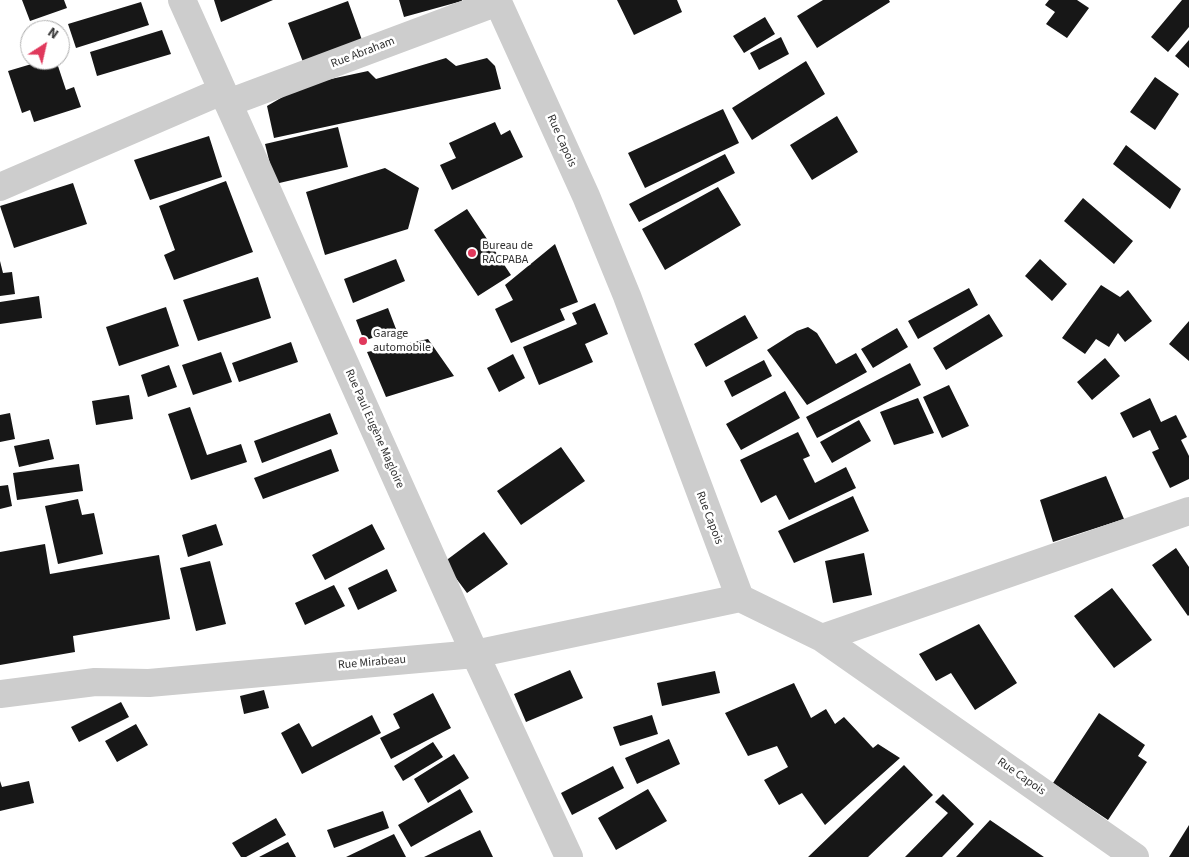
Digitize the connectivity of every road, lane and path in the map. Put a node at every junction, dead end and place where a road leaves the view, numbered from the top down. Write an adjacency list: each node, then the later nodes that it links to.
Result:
1 (182, 0): 3 (street, Rue Paul Eugène Magloire)
2 (497, 1): 3 (street, Rue Abraham); 6 (street, Rue Capois)
3 (225, 97): 4 (street, Rue Abraham); 8 (street, Rue Paul Eugène Magloire)
4 (0, 186)
5 (1189, 511): 7 (street)
6 (740, 598): 7 (street, Rue Capois); 8 (street, Rue Mirabeau)
7 (822, 638): 11 (street, Rue Capois)
8 (475, 654): 9 (street, Rue Mirabeau); 10 (street, Rue Paul Eugène Magloire)
9 (0, 694)
10 (569, 857)
11 (1135, 857)

